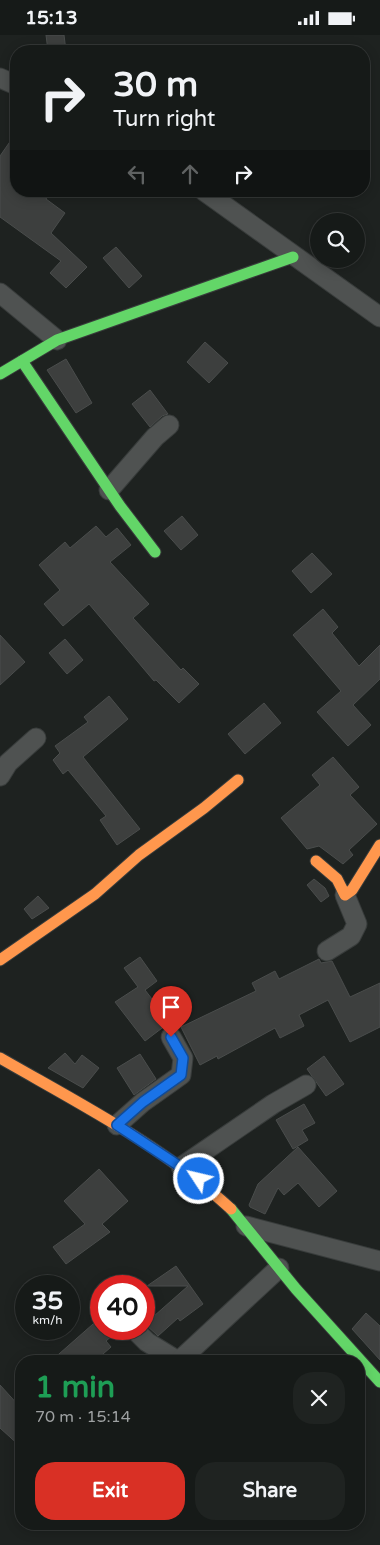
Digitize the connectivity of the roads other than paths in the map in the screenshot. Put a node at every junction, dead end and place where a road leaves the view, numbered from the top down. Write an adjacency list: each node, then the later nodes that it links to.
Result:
1 (212, 197): 2 (street)
2 (293, 257): 4 (street); 5 (street)
3 (0, 293): 5 (street)
4 (380, 317)
5 (58, 340): 6 (street)
6 (22, 361): 7 (street); 9 (street)
7 (0, 374)
8 (169, 425): 9 (street)
9 (109, 491): 10 (street)
10 (154, 553)
11 (36, 738): 12 (street)
12 (0, 776)
13 (238, 780): 18 (street)
14 (380, 845): 16 (street)
15 (316, 861): 16 (street)
16 (345, 895): 17 (street)
17 (327, 951)
18 (0, 960)
19 (171, 1037): 22 (street)
20 (0, 1058): 22 (street)
21 (306, 1085): 23 (street)
22 (117, 1125): 23 (street)
23 (181, 1167): 24 (street)
24 (246, 1226): 25 (street); 26 (street)
25 (380, 1261)
26 (279, 1268): 29 (street); 30 (street)
27 (144, 1340): 28 (street)
28 (168, 1355)
29 (185, 1355)
30 (356, 1355)
31 (365, 1365): 32 (street)
32 (380, 1382)

